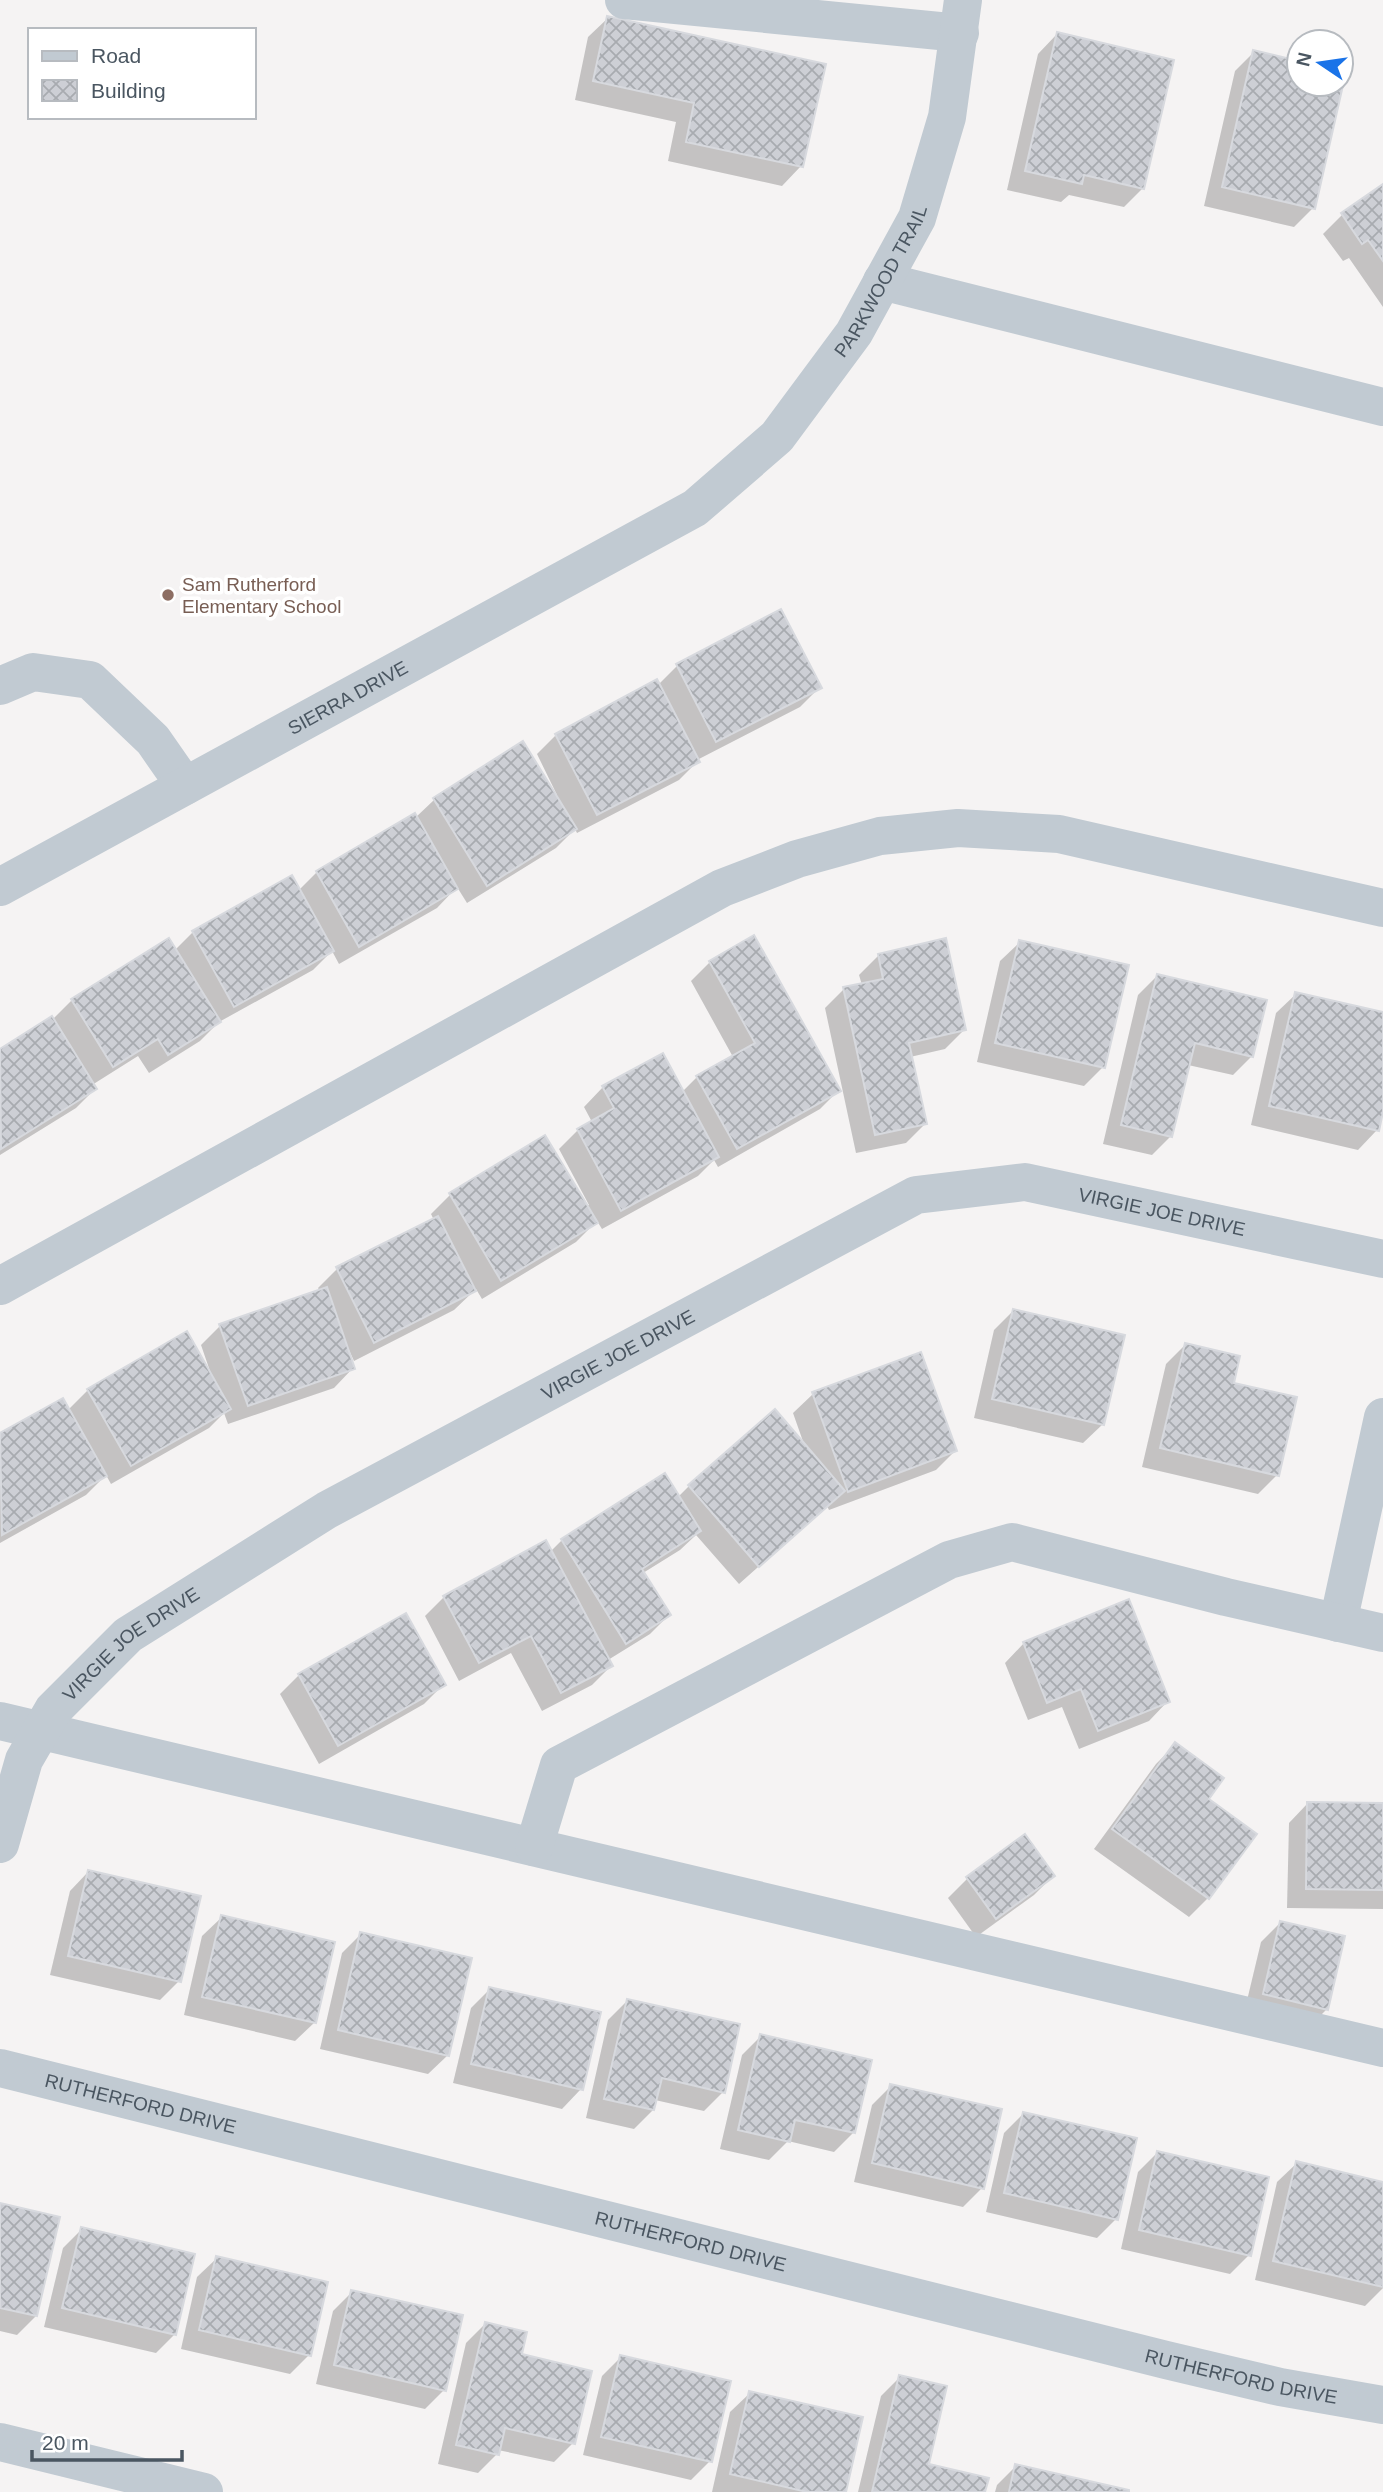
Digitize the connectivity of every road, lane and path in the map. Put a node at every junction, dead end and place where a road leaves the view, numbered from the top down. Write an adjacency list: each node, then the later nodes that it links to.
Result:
1 (624, 0): 2 (street)
2 (961, 17): 3 (street, PARKWOOD TRAIL)
3 (882, 281): 4 (street); 5 (street, PARKWOOD TRAIL)
4 (1383, 407)
5 (695, 508): 7 (street, SIERRA DRIVE)
6 (0, 686): 7 (street)
7 (185, 786): 8 (street, SIERRA DRIVE)
8 (0, 887)
9 (1383, 908): 11 (street)
10 (1383, 1259): 16 (street, VIRGIE JOE DRIVE)
11 (0, 1286)
12 (1383, 1417): 13 (street)
13 (1338, 1623): 14 (street); 18 (street)
14 (1383, 1633)
15 (0, 1721): 16 (street)
16 (41, 1731): 17 (street, VIRGIE JOE DRIVE); 18 (street)
17 (0, 1844)
18 (534, 1847): 19 (street)
19 (1383, 2048)
20 (0, 2068): 21 (street, RUTHERFORD DRIVE)
21 (1383, 2405)
22 (0, 2442): 23 (street)
23 (204, 2492)

